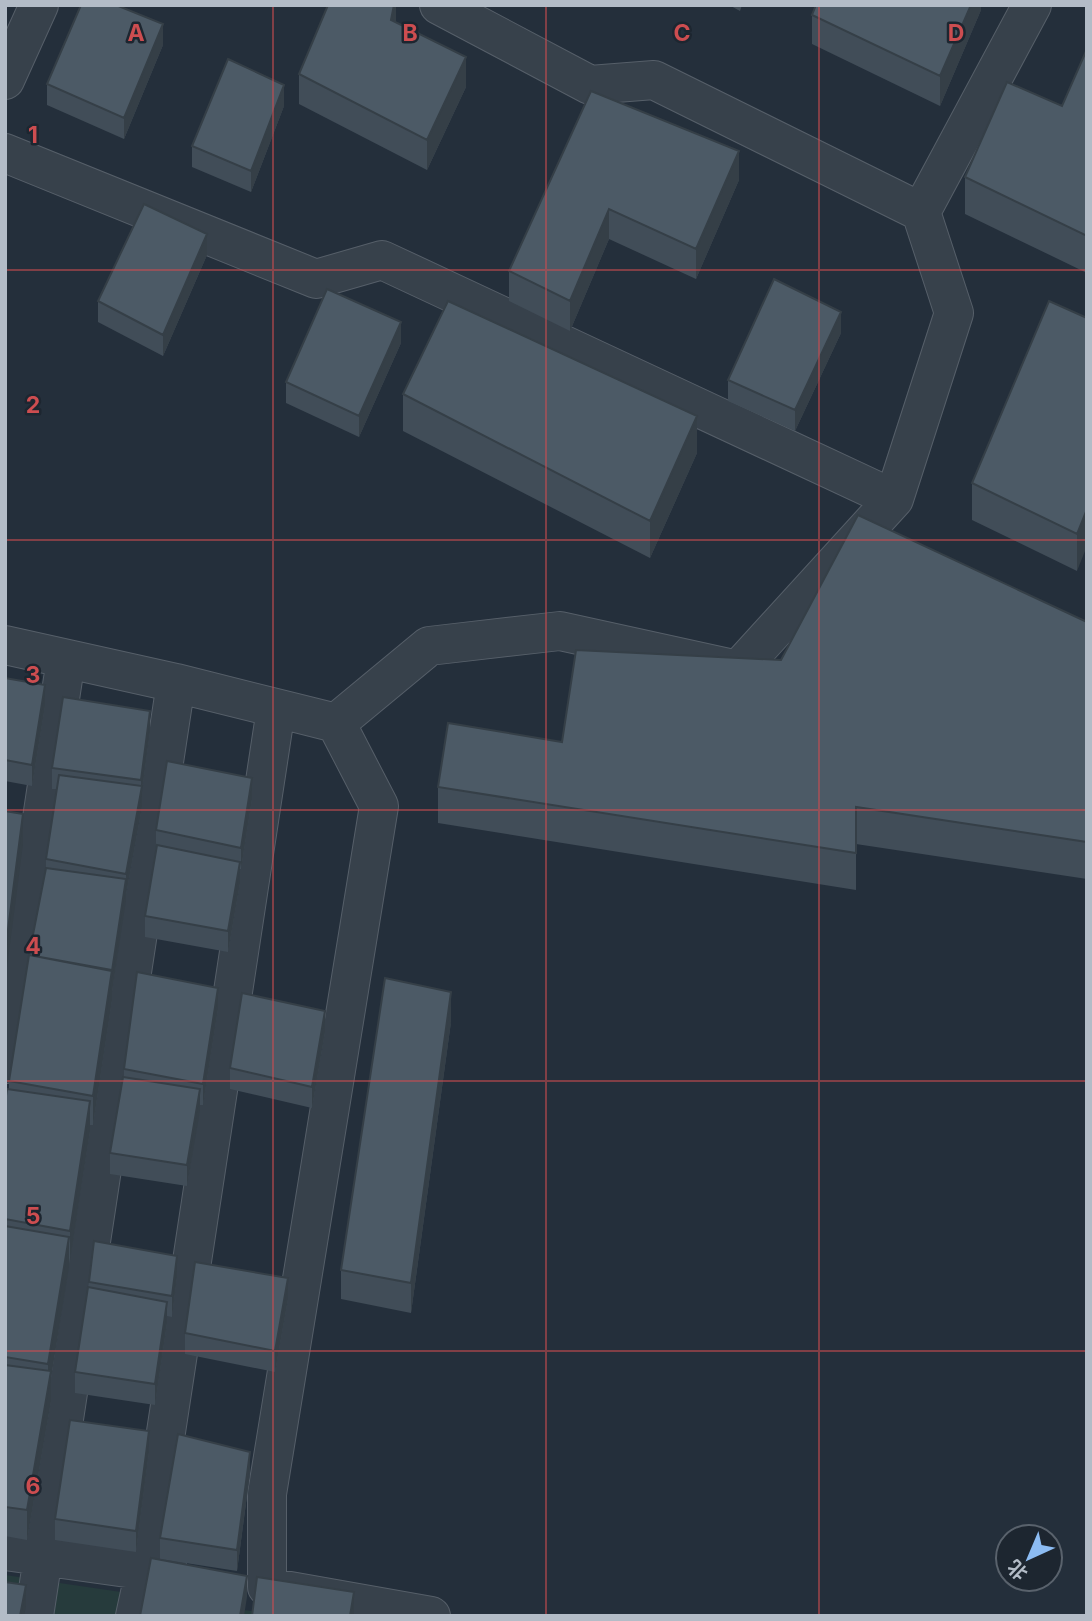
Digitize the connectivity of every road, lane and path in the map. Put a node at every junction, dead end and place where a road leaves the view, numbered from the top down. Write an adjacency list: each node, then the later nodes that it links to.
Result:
1 (39, 5): 4 (street)
2 (439, 5): 6 (street)
3 (1024, 8): 6 (street)
4 (5, 80)
5 (5, 153): 7 (street)
6 (920, 212): 7 (street)
7 (894, 499): 12 (street)
8 (5, 645): 9 (street)
9 (66, 659): 10 (street); 13 (street)
10 (176, 684): 11 (street); 16 (street)
11 (276, 709): 12 (street); 17 (street)
12 (336, 723): 18 (street)
13 (5, 1064)
14 (5, 1551): 15 (street)
15 (198, 1578)
16 (34, 1616)
17 (135, 1616)
18 (431, 1616)

